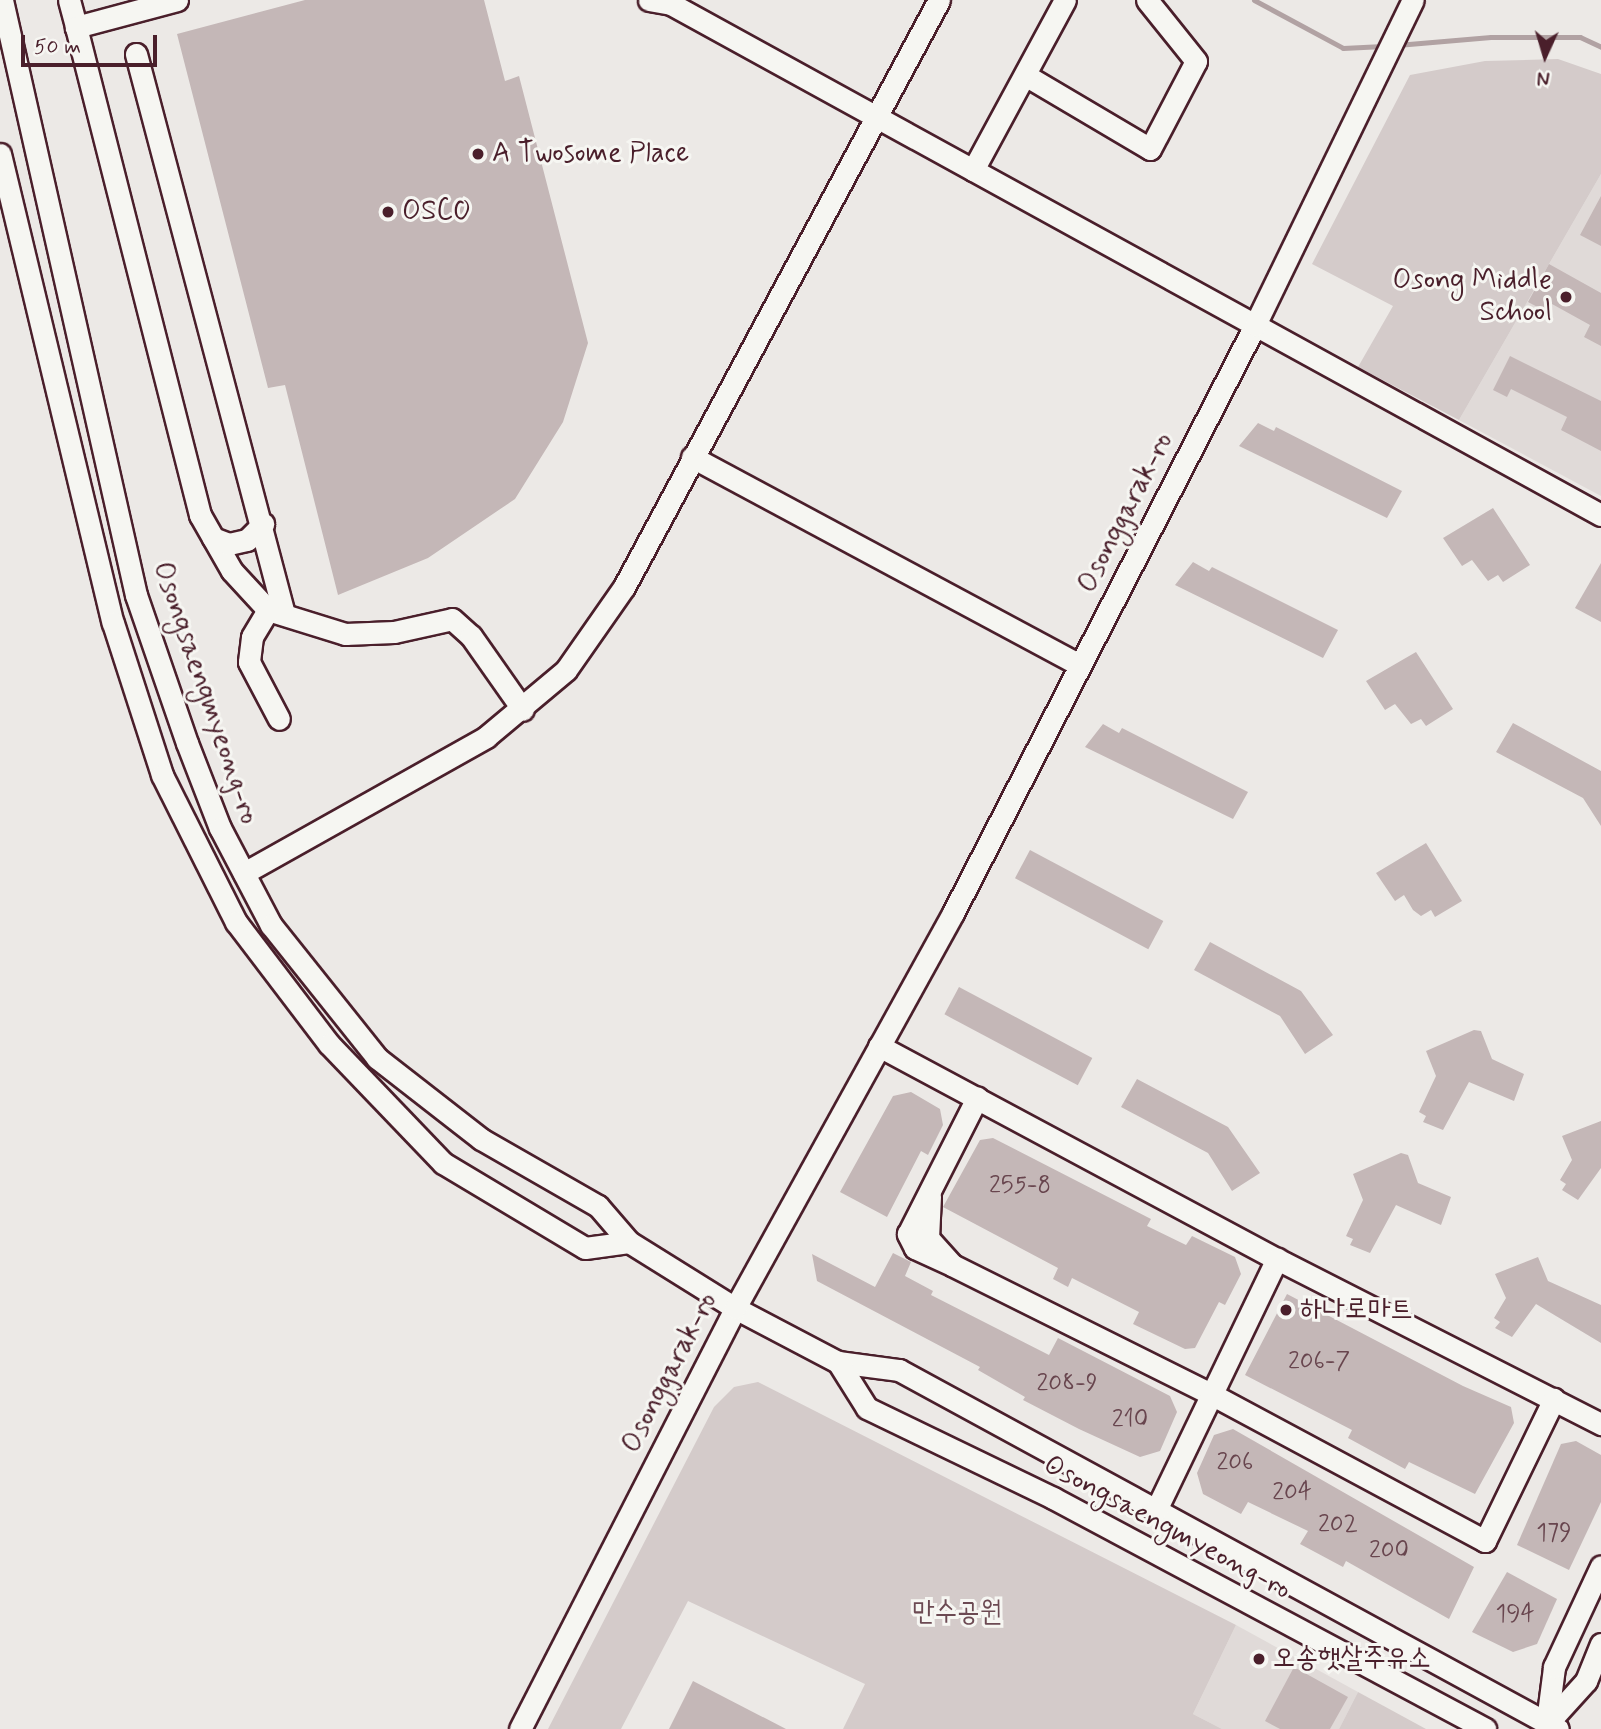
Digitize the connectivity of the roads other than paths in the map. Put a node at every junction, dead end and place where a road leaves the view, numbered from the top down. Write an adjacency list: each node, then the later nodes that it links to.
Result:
1 (2, 0): 25 (street, Osongsaengmyeong-ro)
2 (69, 0): 10 (street)
3 (177, 0): 10 (street)
4 (649, 0): 9 (street)
5 (939, 0): 13 (street)
6 (1065, 0): 12 (street)
7 (1147, 0): 12 (street)
8 (1413, 0): 16 (street, Osonggarak-ro)
9 (669, 2): 13 (street)
10 (76, 27): 20 (street)
11 (136, 54): 19 (street)
12 (1025, 75): 15 (street)
13 (876, 120): 15 (street); 17 (street)
14 (0, 154): 28 (street, Osongsaengmyeong-ro)
15 (973, 170): 16 (street)
16 (1255, 325): 18 (street); 22 (street, Osonggarak-ro)
17 (692, 457): 22 (street); 23 (street)
18 (1601, 515)
19 (263, 524): 20 (street); 21 (street)
20 (213, 538): 21 (street)
21 (276, 612): 23 (street); 24 (street)
22 (1080, 665): 26 (street, Osonggarak-ro)
23 (523, 710): 25 (street)
24 (279, 719)
25 (244, 873): 28 (street, Osongsaengmyeong-ro)
26 (879, 1046): 27 (street); 30 (street, Osonggarak-ro)
27 (977, 1098): 29 (street); 32 (street)
28 (629, 1242): 30 (street, Osongsaengmyeong-ro)
29 (1277, 1259): 32 (street, Osongsaengmyeong-ro); 33 (street)
30 (735, 1307): 31 (street, Osongsaengmyeong-ro); 39 (street, Osonggarak-ro)
31 (838, 1363): 35 (street, Osongsaengmyeong-ro); 40 (street, Osongsaengmyeong-ro)
32 (1211, 1394): 33 (street); 35 (street, Osongsaengmyeong-ro)
33 (1554, 1399): 34 (street)
34 (1601, 1424)
35 (1156, 1510): 38 (street, Osongsaengmyeong-ro)
36 (1601, 1566): 38 (street)
37 (1601, 1644): 38 (street)
38 (1550, 1727)
39 (520, 1729)
40 (1485, 1729)

